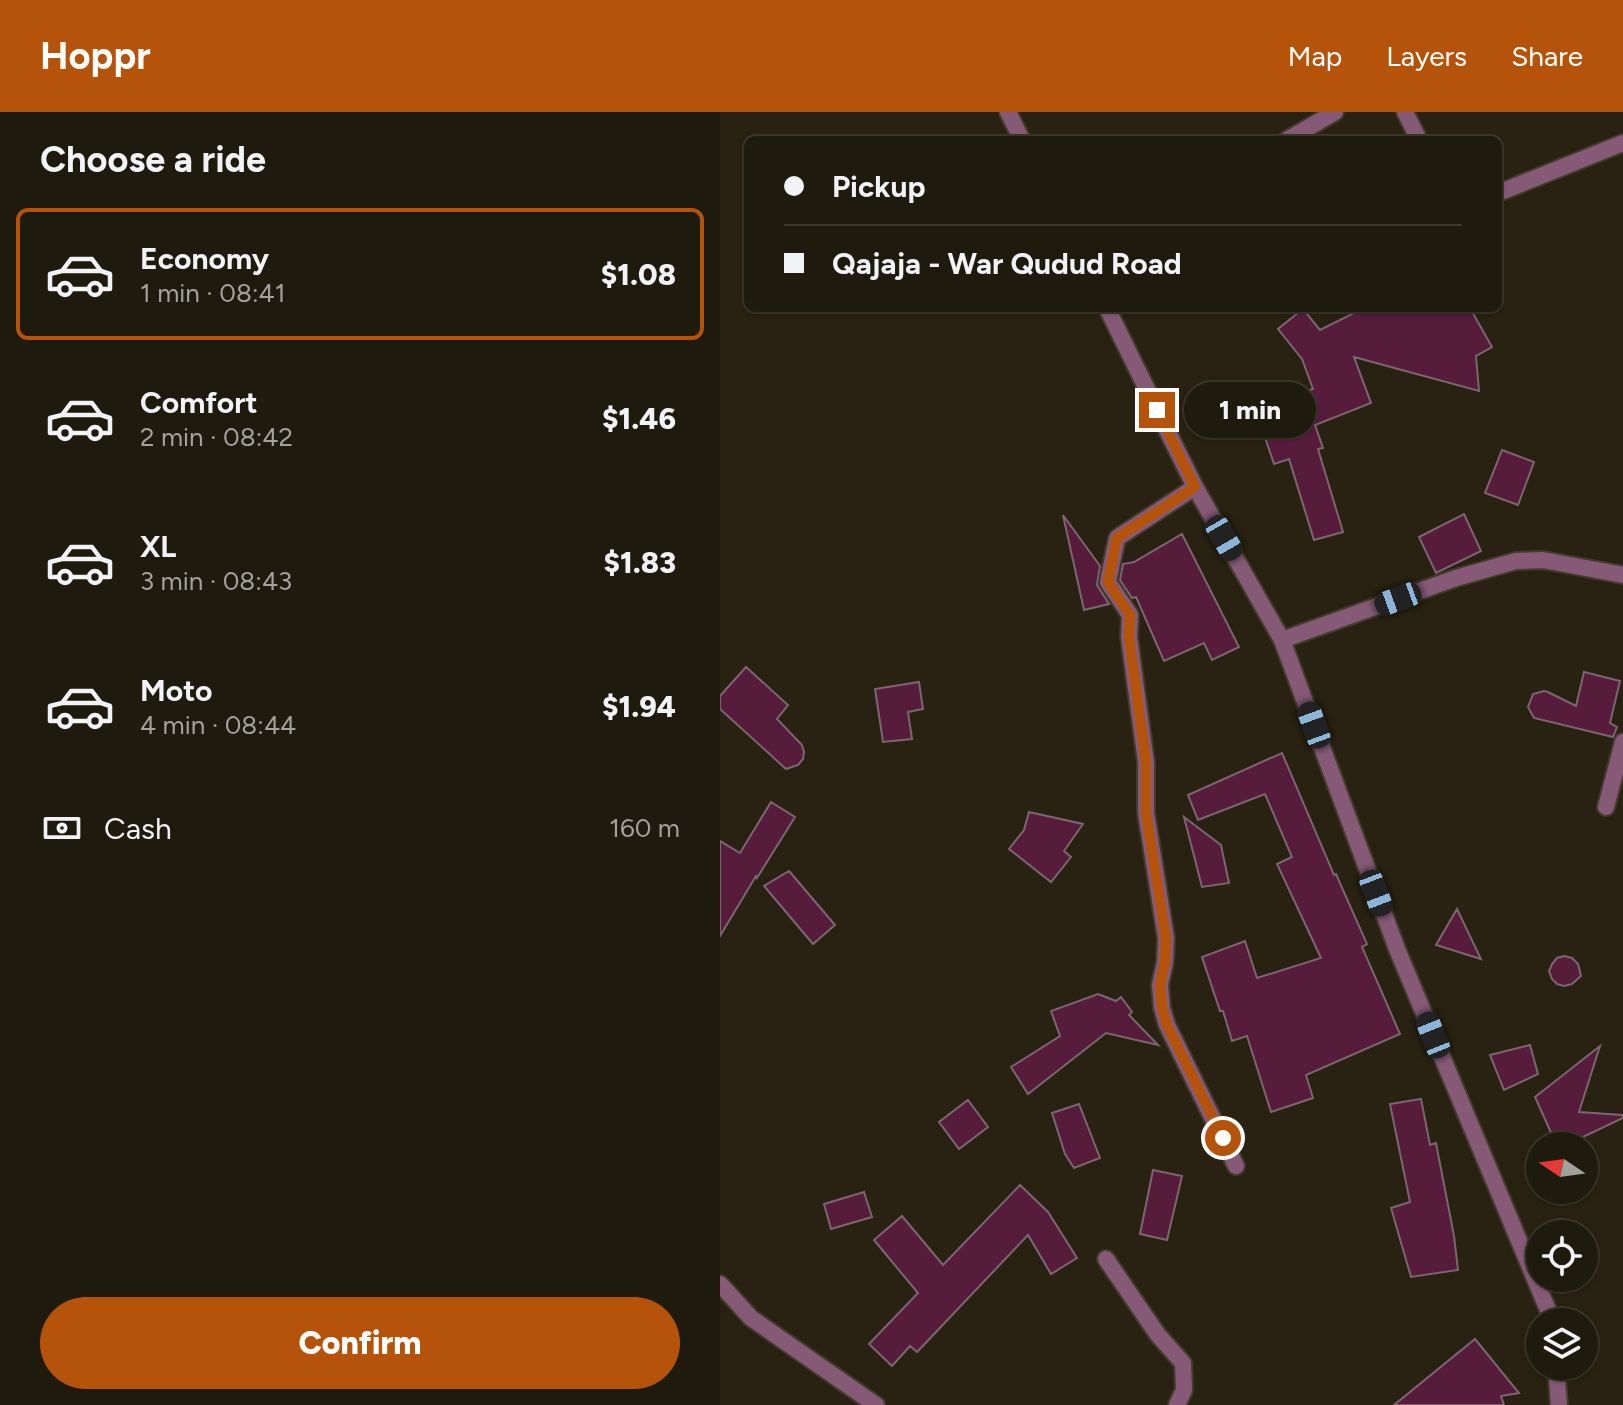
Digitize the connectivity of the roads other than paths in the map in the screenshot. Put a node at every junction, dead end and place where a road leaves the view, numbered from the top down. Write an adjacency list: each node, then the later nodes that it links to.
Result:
1 (1008, 112): 4 (street)
2 (1335, 112): 5 (street)
3 (1405, 112): 6 (street)
4 (1020, 136)
5 (1294, 136)
6 (1417, 136)
7 (1623, 143): 8 (street)
8 (1502, 191)
9 (1109, 312): 10 (street)
10 (1195, 487): 12 (street); 15 (street)
11 (1623, 575): 12 (street)
12 (1282, 640): 18 (street)
13 (1623, 742): 14 (street)
14 (1606, 807)
15 (1236, 1166)
16 (1106, 1259): 21 (street)
17 (720, 1284): 20 (street)
18 (1547, 1308)
19 (1557, 1380): 22 (street)
20 (876, 1405)
21 (1177, 1405)
22 (1559, 1405)

